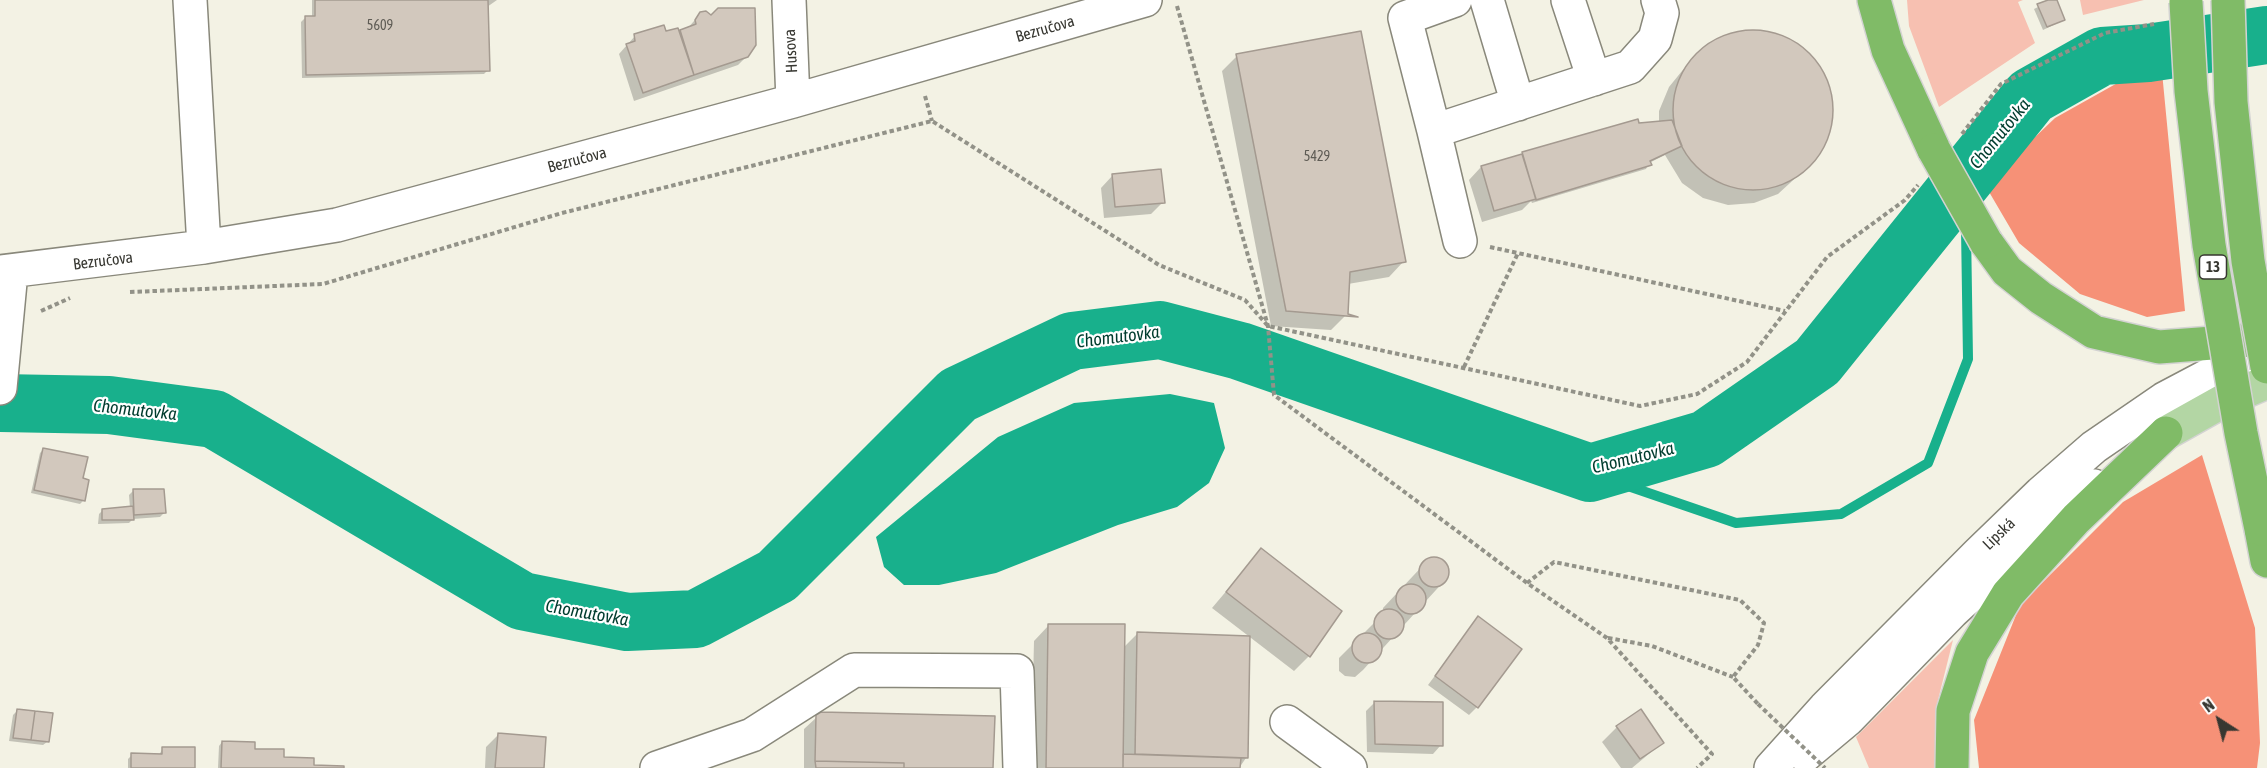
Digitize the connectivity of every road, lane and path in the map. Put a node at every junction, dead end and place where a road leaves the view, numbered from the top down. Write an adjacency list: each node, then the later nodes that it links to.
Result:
1 (190, 0): 19 (street)
2 (789, 0): 13 (street, Husova)
3 (1145, 0): 13 (street, Bezručova)
4 (1175, 0): 26 (path)
5 (1455, 0): 15 (street)
6 (1487, 0): 14 (street)
7 (1568, 0): 12 (street)
8 (1658, 0): 12 (street)
9 (1874, 0): 16 (highway)
10 (2228, 0): 30 (highway, 13, bridge)
11 (2180, 6): 16 (path); 34 (highway, 13, bridge)
12 (1594, 79): 14 (street)
13 (793, 101): 19 (street, Bezručova)
14 (1518, 104): 15 (street)
15 (1434, 132): 18 (street)
16 (1945, 146): 27 (highway, bridge)
17 (1919, 183): 24 (path)
18 (1460, 240): 20 (path)
19 (204, 248): 21 (street, Bezručova)
20 (1518, 253): 24 (path); 29 (path)
21 (5, 272): 25 (street)
22 (126, 292): 26 (path)
23 (79, 294): 25 (path)
24 (1786, 311): 29 (path)
25 (5, 326): 31 (street)
26 (1268, 326): 29 (path); 36 (path)
27 (2267, 339)
28 (2267, 350): 44 (street, Lipská)
29 (1464, 367)
30 (2267, 367)
31 (1, 378)
32 (2267, 382): 33 (main road, Lipská)
33 (2166, 433): 45 (street, Lipská); 47 (highway)
34 (2264, 537): 35 (highway)
35 (2267, 561)
36 (1527, 583): 37 (path); 38 (path)
37 (1607, 638): 38 (path); 43 (path)
38 (1733, 677): 46 (path, bridge)
39 (1287, 722): 42 (street)
40 (657, 768): 41 (street)
41 (1020, 768)
42 (1350, 768)
43 (1697, 768)
44 (1771, 768)
45 (1790, 768)
46 (1825, 768)
47 (1952, 768)

